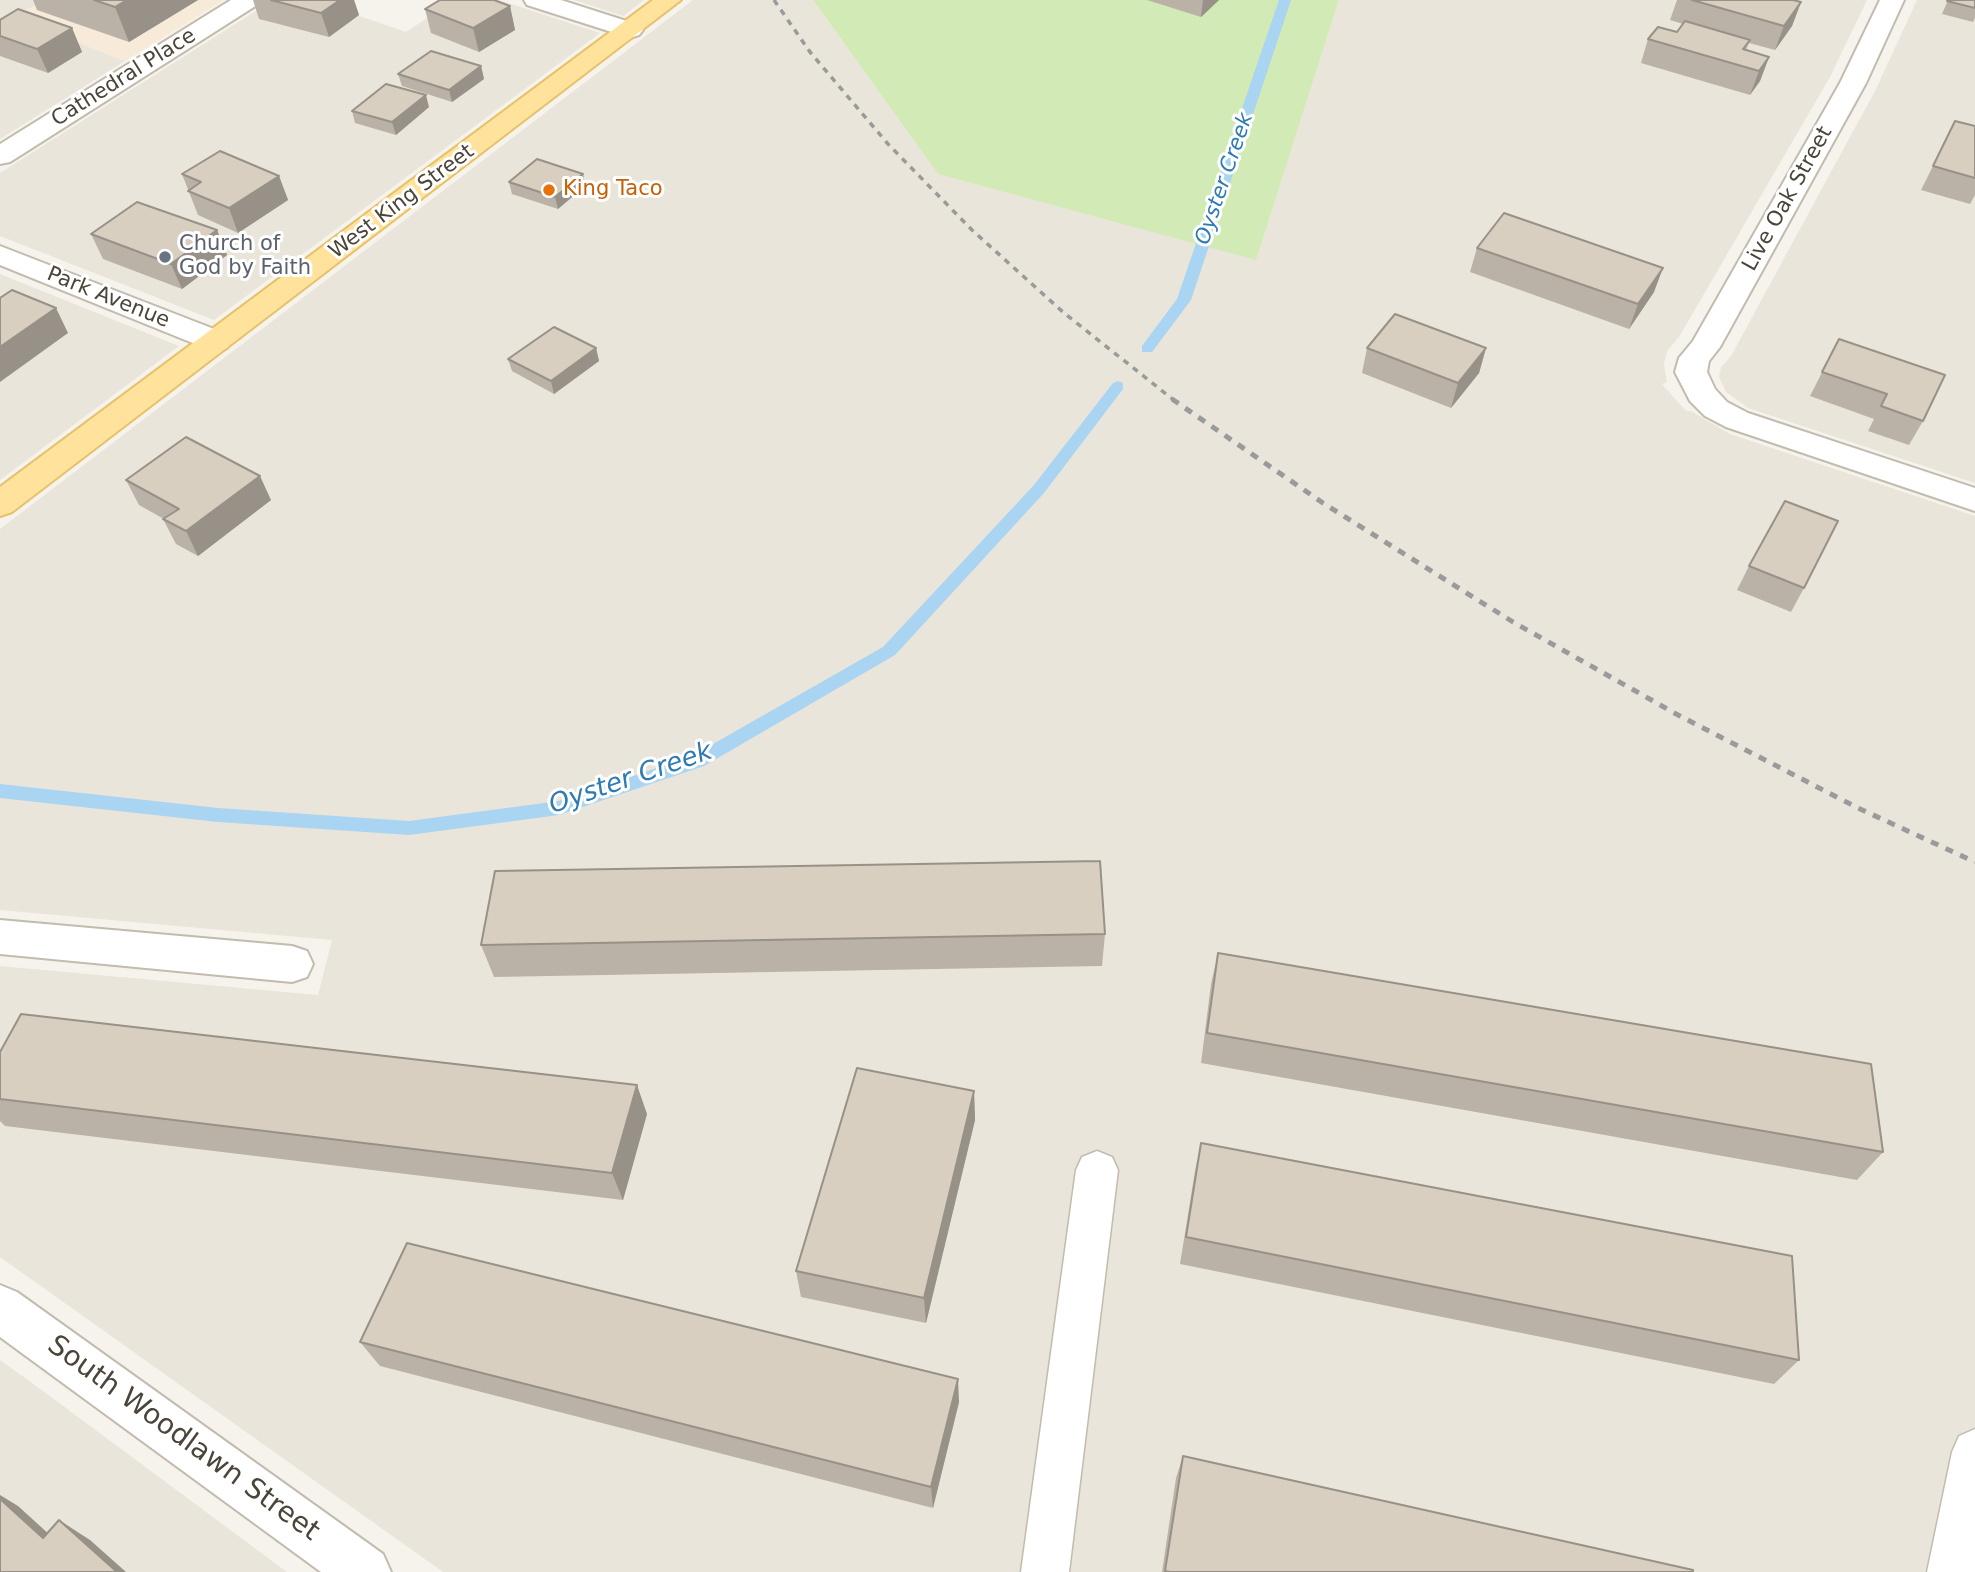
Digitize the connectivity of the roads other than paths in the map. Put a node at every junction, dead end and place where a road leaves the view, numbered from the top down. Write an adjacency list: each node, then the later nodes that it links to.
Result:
1 (248, 0): 6 (street, Cathedral Place)
2 (536, 0): 5 (street)
3 (668, 0): 5 (main road, West King Street)
4 (1892, 0): 9 (street, Live Oak Street)
5 (629, 30): 8 (main road, West King Street)
6 (0, 156)
7 (0, 255): 8 (street, Park Avenue)
8 (216, 341): 10 (main road, West King Street)
9 (1975, 500)
10 (0, 504)
11 (0, 937): 12 (street)
12 (292, 964)
13 (1097, 1170): 17 (lane)
14 (0, 1308): 16 (street, South Woodlawn Street)
15 (1975, 1452): 18 (lane)
16 (365, 1572)
17 (1045, 1572)
18 (1951, 1572)

